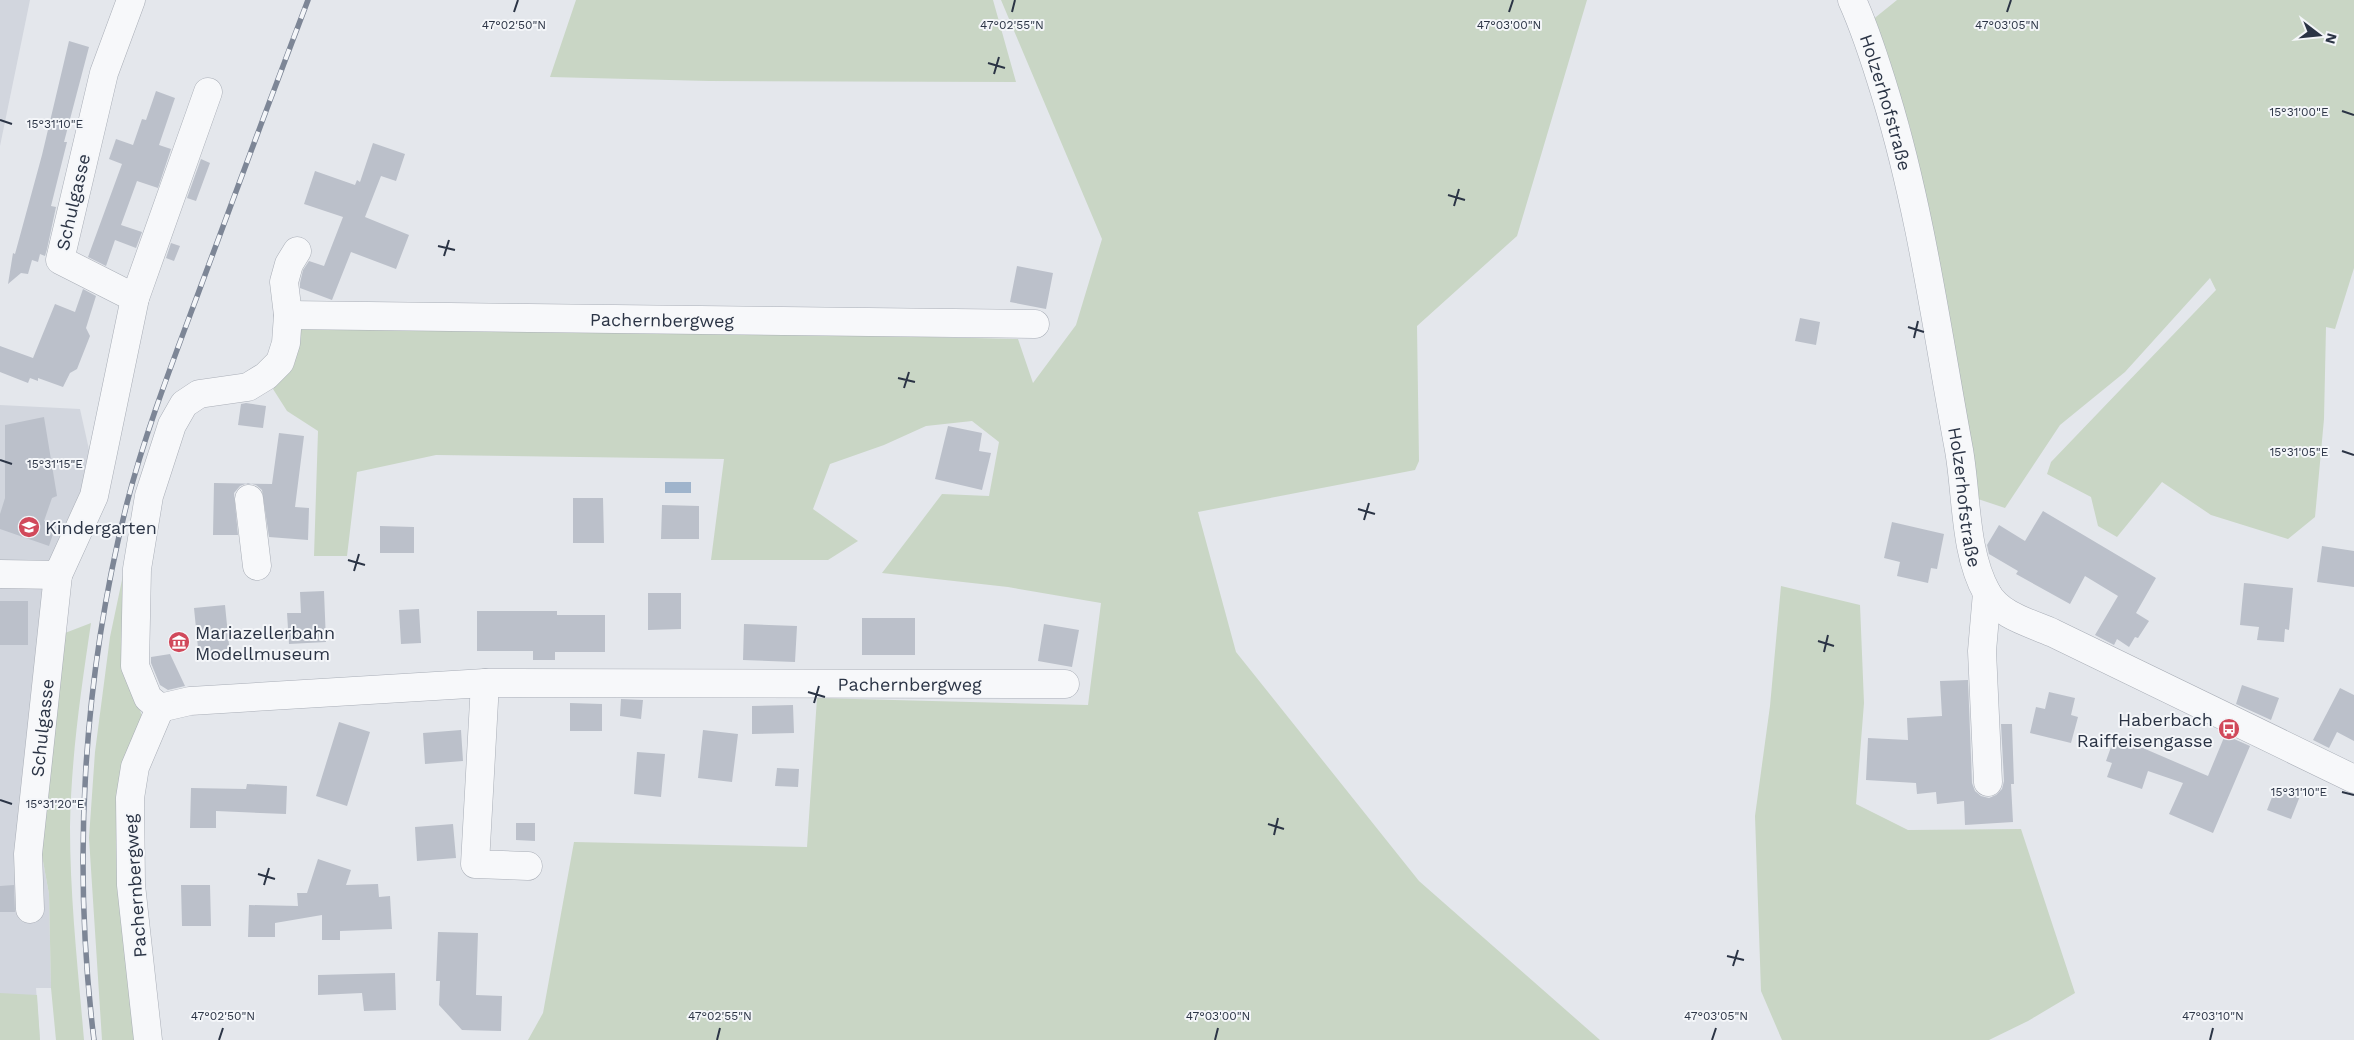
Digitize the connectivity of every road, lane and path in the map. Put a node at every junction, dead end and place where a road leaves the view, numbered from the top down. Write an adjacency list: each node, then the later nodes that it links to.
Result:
1 (1852, 0): 12 (street, Holzerhofstraße)
2 (130, 3): 5 (street, Schulgasse)
3 (208, 92): 5 (street, Schulgasse)
4 (297, 251): 6 (street)
5 (135, 298): 11 (street, Schulgasse)
6 (288, 315): 7 (street, Pachernbergweg); 15 (street)
7 (1036, 324)
8 (248, 499): 9 (street)
9 (257, 566)
10 (0, 574): 11 (street)
11 (58, 575): 19 (street, Schulgasse)
12 (1987, 593): 16 (street, Holzerhofstraße); 17 (street)
13 (485, 683): 14 (street, Pachernbergweg); 15 (street, Pachernbergweg); 18 (street)
14 (1065, 684)
15 (160, 708): 20 (street, Pachernbergweg)
16 (2354, 779)
17 (1988, 782)
18 (528, 866)
19 (30, 909)
20 (148, 1040)

